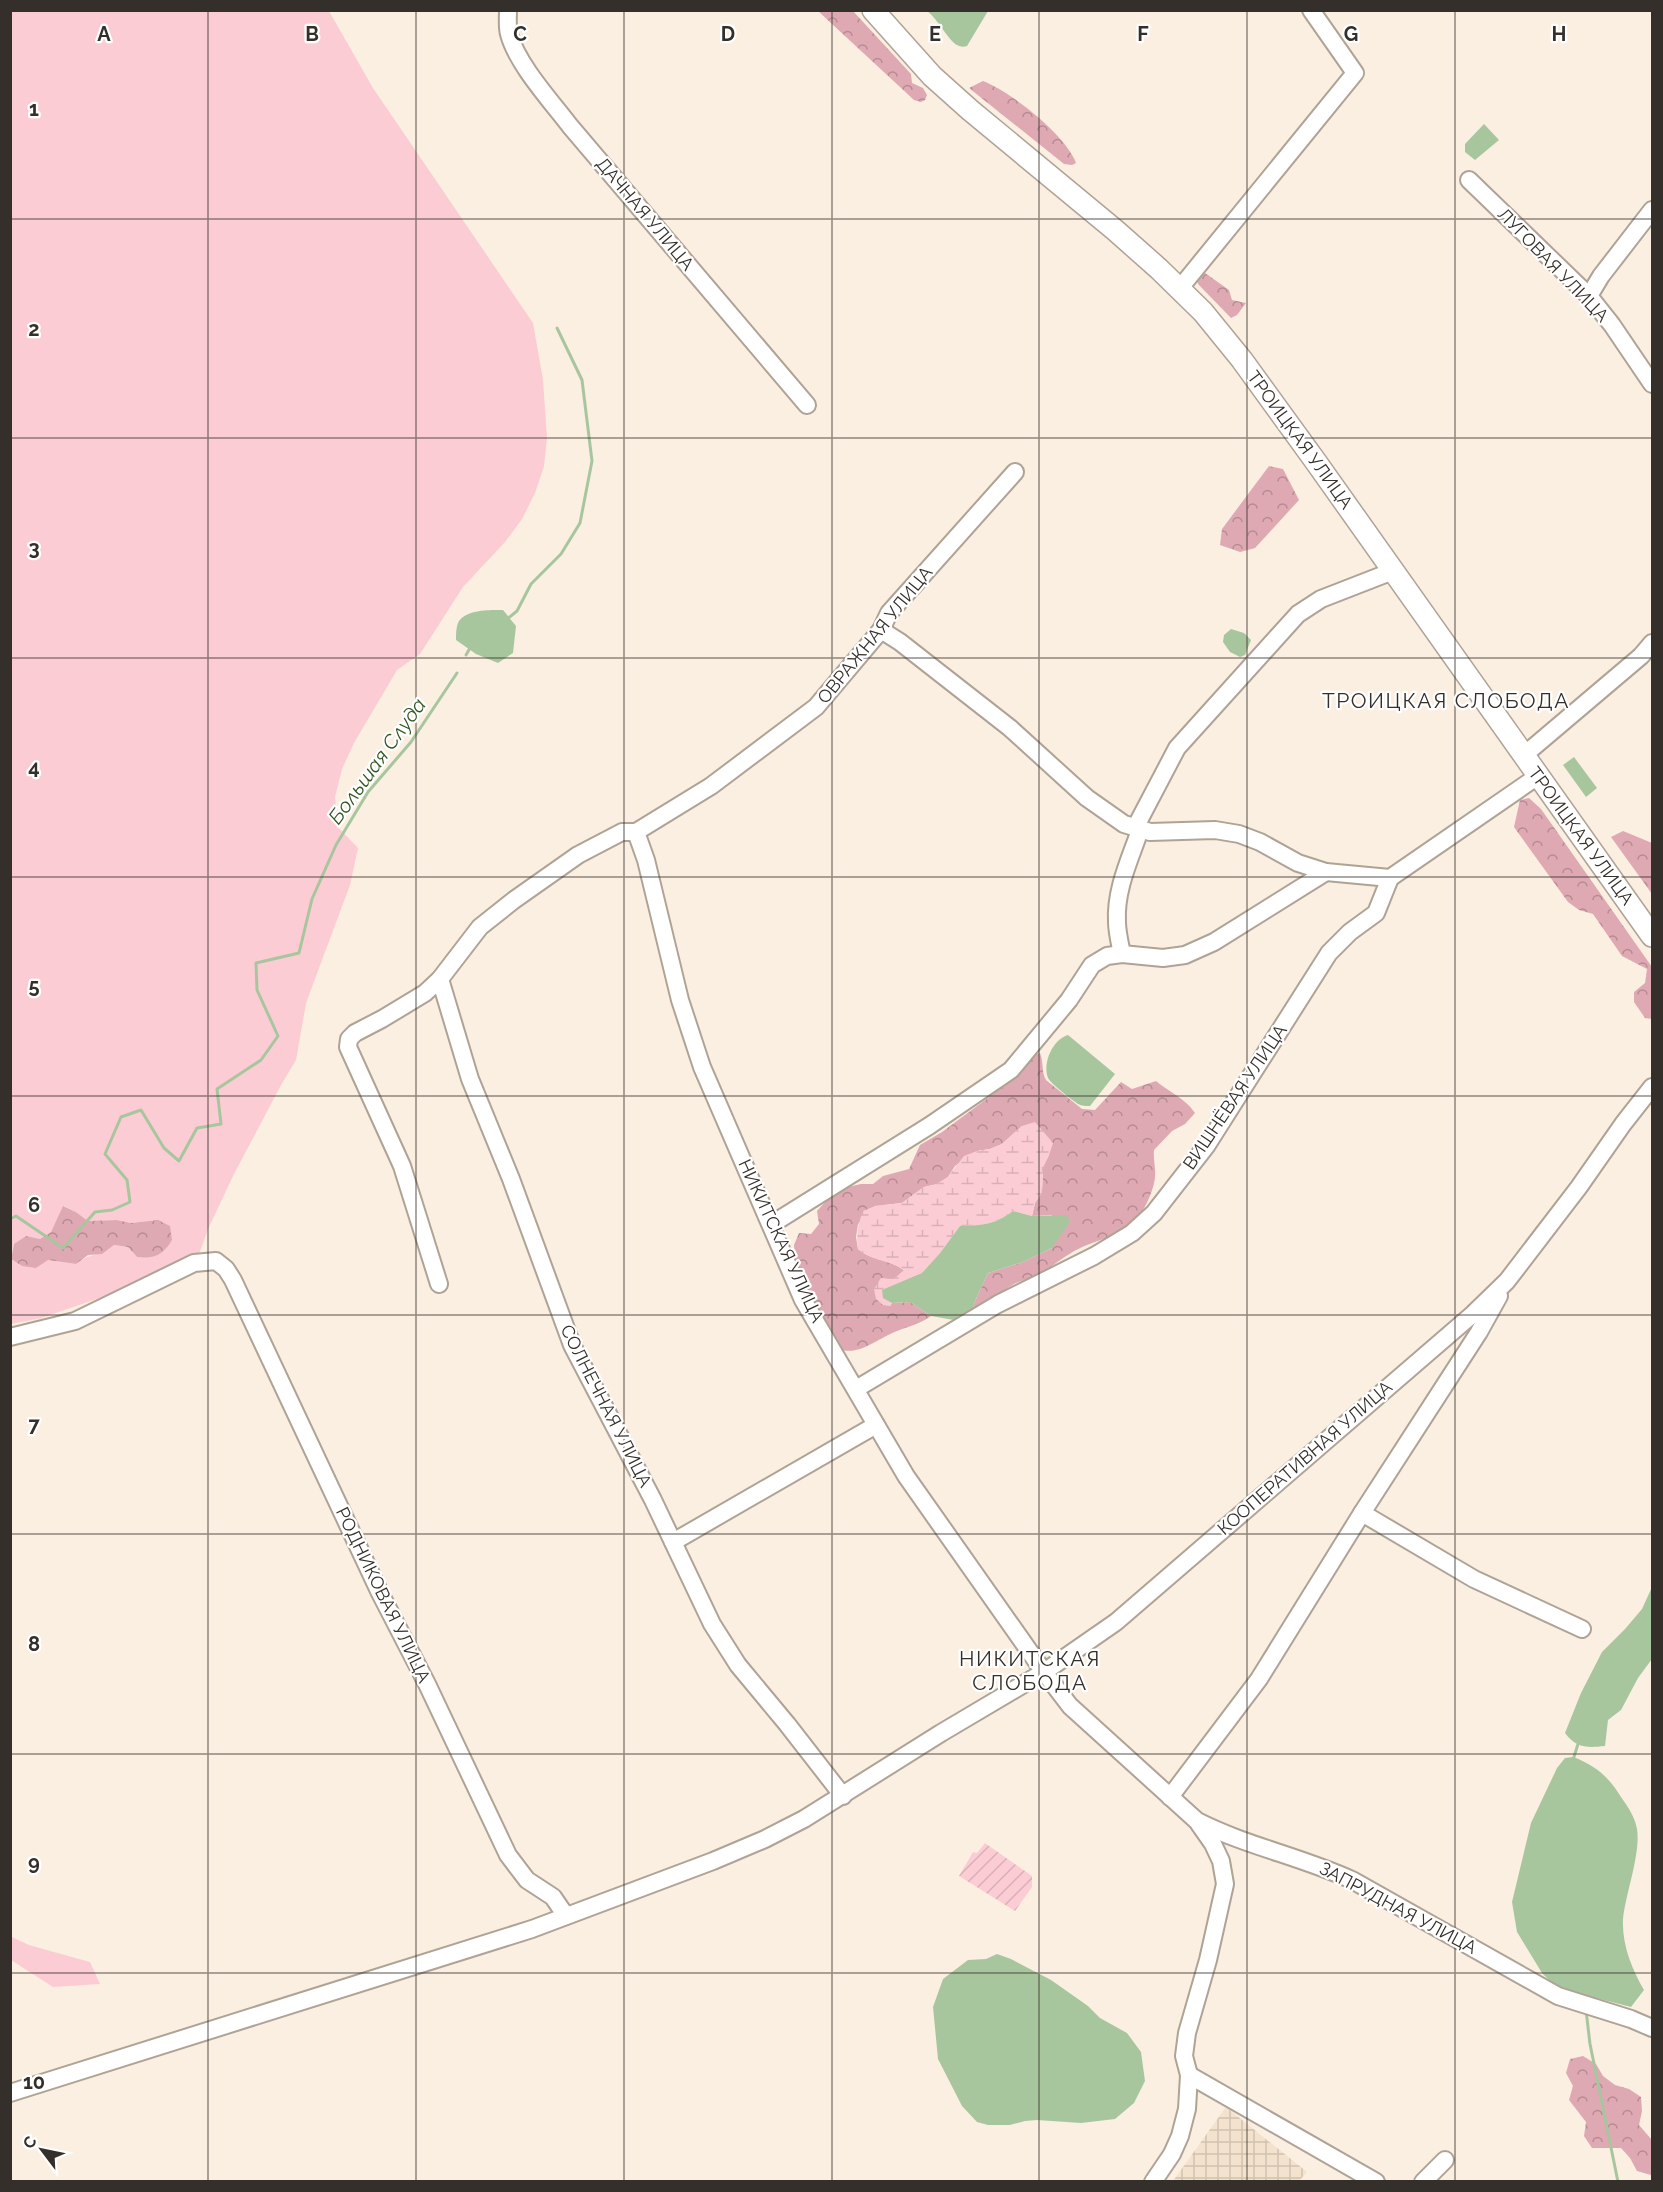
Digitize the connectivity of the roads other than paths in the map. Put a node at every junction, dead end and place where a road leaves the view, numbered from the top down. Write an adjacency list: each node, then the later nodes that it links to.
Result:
1 (508, 10): 9 (street, ДАЧНАЯ УЛИЦА)
2 (873, 10): 6 (main road, ТРОИЦКАЯ УЛИЦА)
3 (1311, 10): 6 (street)
4 (1469, 180): 7 (street, ЛУГОВАЯ УЛИЦА)
5 (1653, 210): 7 (street)
6 (1180, 288): 11 (main road, ТРОИЦКАЯ УЛИЦА)
7 (1589, 297): 8 (street, ЛУГОВАЯ УЛИЦА)
8 (1653, 384)
9 (807, 405)
10 (1015, 472): 12 (street, ОВРАЖНАЯ УЛИЦА)
11 (1393, 571): 15 (main road, ТРОИЦКАЯ УЛИЦА); 17 (street)
12 (881, 630): 17 (street); 18 (street, ОВРАЖНАЯ УЛИЦА)
13 (1653, 643): 14 (street)
14 (1647, 662): 15 (street)
15 (1523, 756): 16 (main road, ТРОИЦКАЯ УЛИЦА)
16 (1538, 776): 20 (street); 21 (main road, ТРОИЦКАЯ УЛИЦА)
17 (1138, 829): 19 (street); 22 (street)
18 (636, 832): 23 (street, ОВРАЖНАЯ УЛИЦА); 25 (street, НИКИТСКАЯ УЛИЦА)
19 (1326, 872): 20 (street); 22 (street)
20 (1390, 878): 29 (street, ВИШНЁВАЯ УЛИЦА)
21 (1653, 936)
22 (1122, 954): 25 (street)
23 (441, 979): 27 (street, ОВРАЖНАЯ УЛИЦА); 32 (street, СОЛНЕЧНАЯ УЛИЦА)
24 (1653, 1088): 26 (street, КООПЕРАТИВНАЯ УЛИЦА)
25 (772, 1224): 29 (street, НИКИТСКАЯ УЛИЦА)
26 (1507, 1281): 31 (street); 34 (street, КООПЕРАТИВНАЯ УЛИЦА)
27 (439, 1284)
28 (10, 1337): 38 (street, РОДНИКОВАЯ УЛИЦА)
29 (856, 1389): 30 (street, НИКИТСКАЯ УЛИЦА)
30 (876, 1425): 32 (street); 34 (street, НИКИТСКАЯ УЛИЦА)
31 (1362, 1513): 33 (street); 36 (street)
32 (673, 1542): 35 (street, СОЛНЕЧНАЯ УЛИЦА)
33 (1582, 1629)
34 (1044, 1672): 35 (street, КООПЕРАТИВНАЯ УЛИЦА); 36 (street, ЗАПРУДНАЯ УЛИЦА)
35 (843, 1796): 38 (street, КООПЕРАТИВНАЯ УЛИЦА)
36 (1170, 1797): 37 (street, ЗАПРУДНАЯ УЛИЦА)
37 (1197, 1821): 39 (street, ЗАПРУДНАЯ УЛИЦА); 40 (street)
38 (567, 1916): 41 (street, КООПЕРАТИВНАЯ УЛИЦА)
39 (1653, 2028)
40 (1189, 2075): 43 (street); 44 (street)
41 (10, 2093)
42 (1445, 2160): 45 (street)
43 (1153, 2181)
44 (1376, 2181)
45 (1423, 2181)

